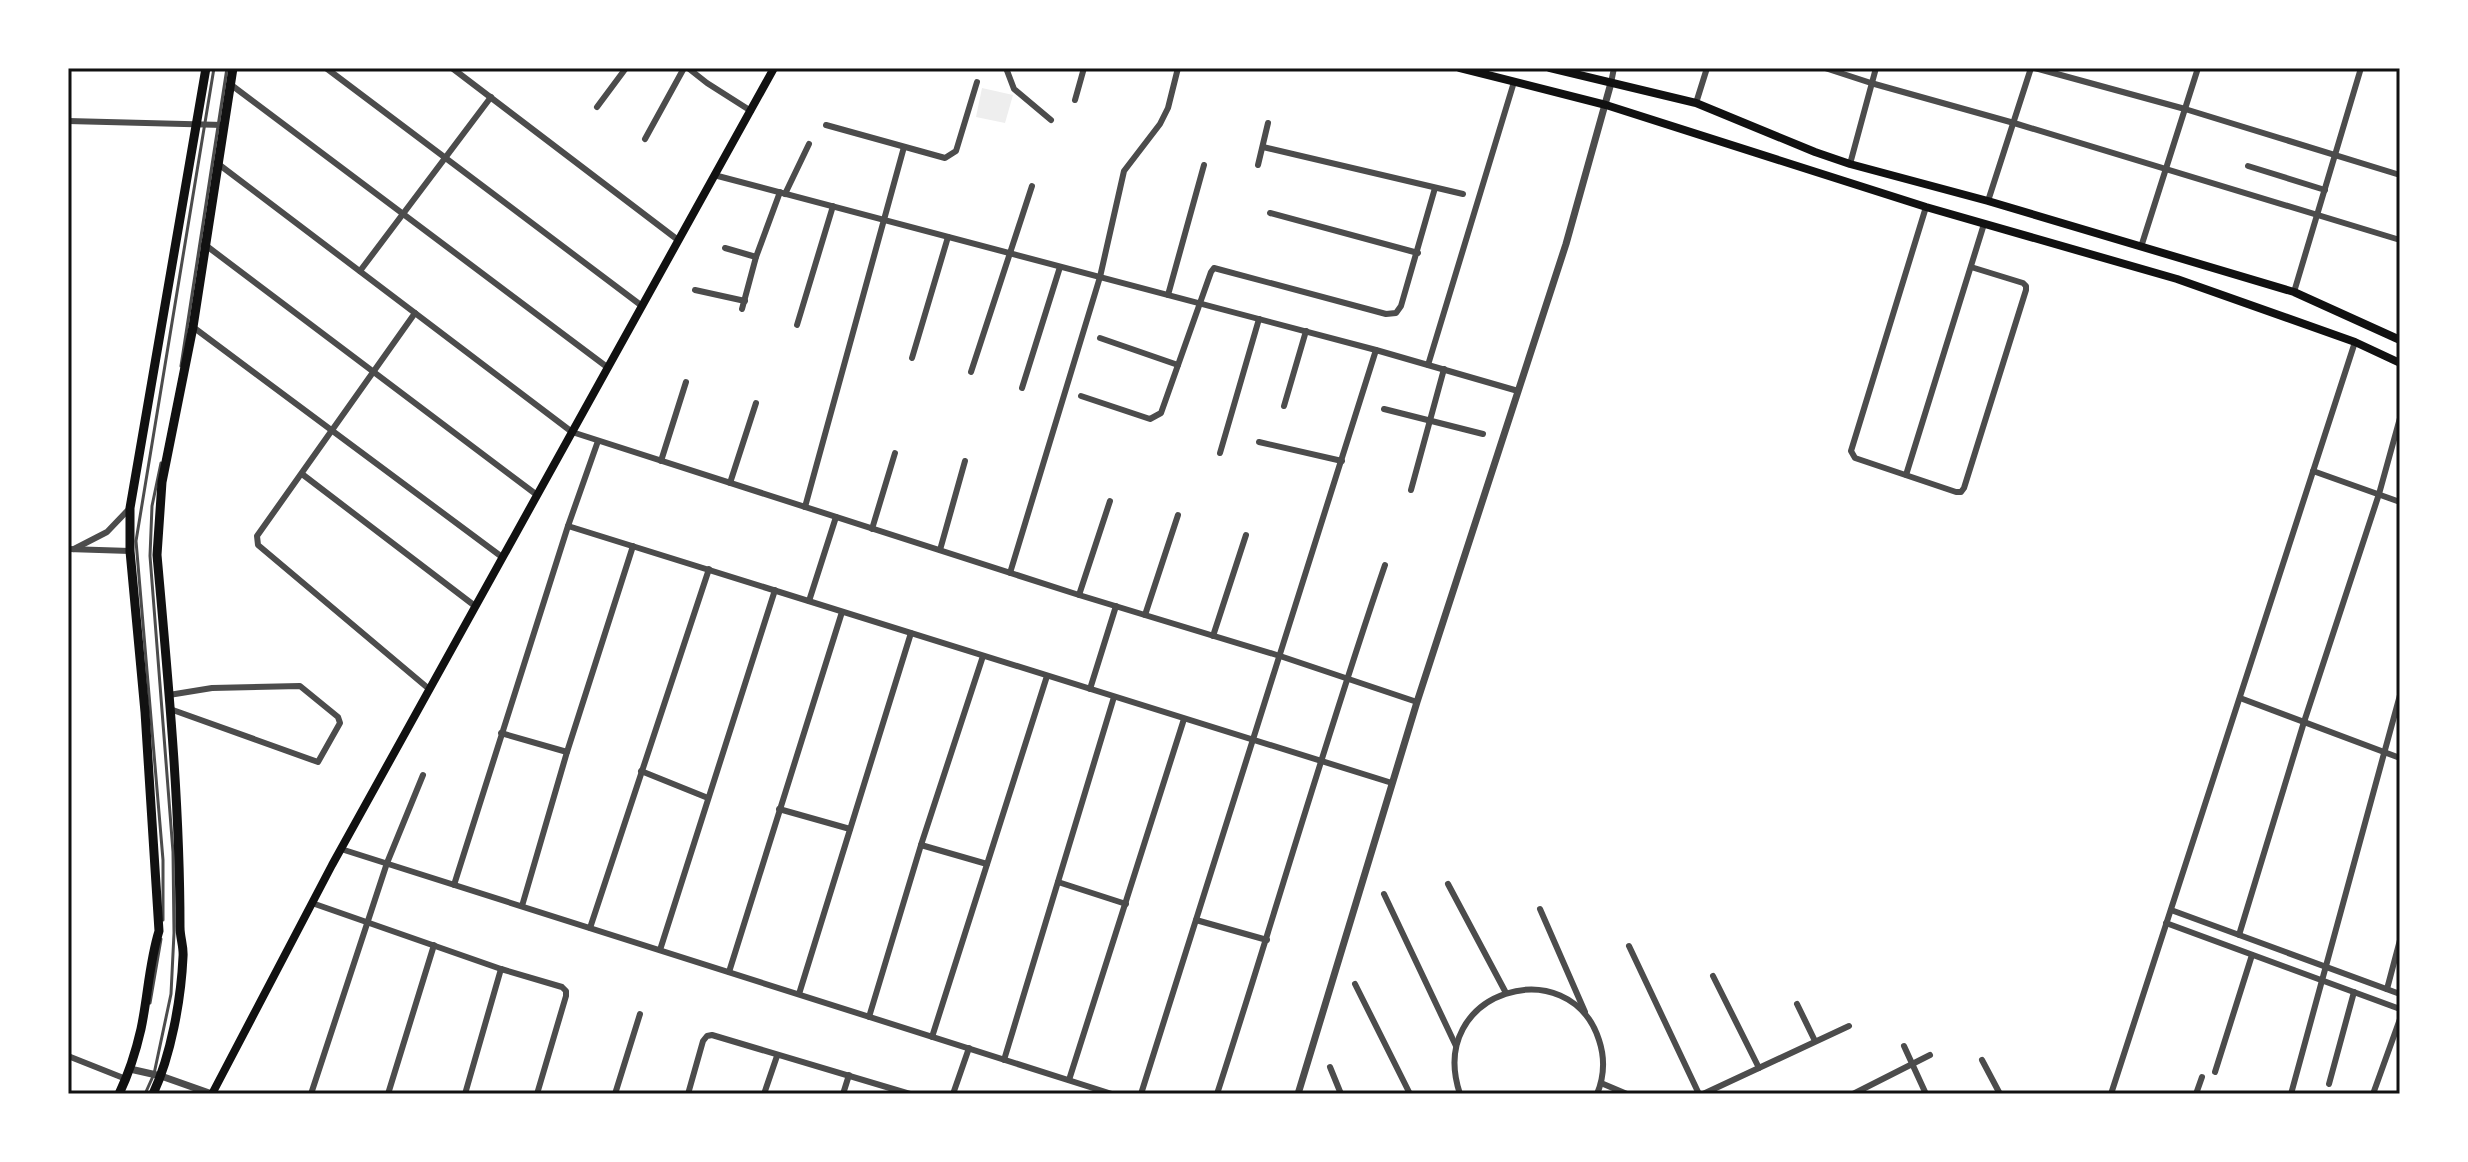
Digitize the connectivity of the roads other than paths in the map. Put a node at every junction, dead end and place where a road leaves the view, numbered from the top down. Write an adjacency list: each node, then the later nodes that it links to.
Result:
1 (206, 68): 38 (main road)
2 (214, 68): 38 (lane)
3 (227, 68): 39 (lane)
4 (233, 68): 26 (main road)
5 (326, 68): 46 (street)
6 (452, 68): 27 (street)
7 (626, 68): 31 (street)
8 (686, 68): 33 (street); 41 (street)
9 (774, 68): 33 (main road)
10 (1084, 68): 28 (street)
11 (1178, 68): 80 (street)
12 (1460, 68): 23 (main road)
13 (1550, 68): 24 (main road)
14 (1614, 68): 24 (street)
15 (1707, 68): 29 (street)
16 (1825, 68): 25 (street)
17 (1876, 68): 25 (street)
18 (2033, 68): 32 (street); 37 (street)
19 (2198, 68): 32 (street)
20 (2361, 68): 45 (street)
21 (1007, 70): 34 (street)
22 (977, 82): 43 (street)
23 (1514, 82): 30 (main road); 100 (street)
24 (1611, 83): 29 (main road); 30 (street)
25 (1871, 83): 37 (street); 48 (street)
26 (230, 84): 39 (main road); 64 (street)
27 (491, 97): 46 (street); 69 (street)
28 (1075, 100)
29 (1696, 103): 48 (main road)
30 (1606, 105): 62 (main road); 107 (street)
31 (597, 107)
32 (2185, 109): 45 (street); 52 (street)
33 (751, 111): 53 (main road)
34 (1051, 120)
35 (68, 121): 38 (street)
36 (1268, 123): 44 (street)
37 (2014, 123): 52 (street); 60 (street)
38 (201, 125): 39 (street); 134 (main road); 239 (lane)
39 (221, 125): 47 (main road); 240 (lane)
40 (826, 125): 43 (street)
41 (645, 139)
42 (809, 144): 58 (street)
43 (904, 147): 66 (street)
44 (1263, 147): 50 (street); 56 (street)
45 (2336, 156): 54 (street); 57 (street)
46 (445, 158): 64 (street); 86 (street)
47 (217, 163): 71 (main road); 79 (street)
48 (1850, 164): 60 (main road)
49 (1204, 165): 83 (street)
50 (1258, 165)
51 (2248, 166): 57 (street)
52 (2165, 168): 65 (street); 72 (street)
53 (714, 175): 58 (street); 69 (main road)
54 (2400, 175)
55 (1032, 186): 75 (street)
56 (1435, 188): 59 (street); 74 (street)
57 (2325, 190): 65 (street)
58 (783, 193): 61 (street); 76 (street)
59 (1463, 194)
60 (1988, 201): 72 (main road)
61 (833, 206): 66 (street); 90 (street)
62 (1926, 207): 67 (main road); 126 (street)
63 (1270, 213): 74 (street)
64 (403, 214): 79 (street); 101 (street)
65 (2316, 214): 70 (street); 82 (street)
66 (886, 221): 68 (street); 133 (street)
67 (1984, 224): 78 (street); 95 (main road)
68 (948, 237): 75 (street); 97 (street)
69 (678, 240): 86 (main road)
70 (2400, 240)
71 (204, 244): 91 (main road); 103 (street)
72 (2141, 247): 82 (main road)
73 (725, 248): 76 (street)
74 (1418, 253): 85 (street)
75 (1011, 254): 77 (street); 104 (street)
76 (756, 257): 84 (street)
77 (1060, 267): 80 (street); 106 (street)
78 (1971, 267): 126 (street); 126 (street)
79 (360, 271): 88 (street)
80 (1100, 277): 83 (street); 147 (street)
81 (695, 290): 84 (street)
82 (2294, 292): 94 (main road)
83 (1168, 295): 85 (street)
84 (745, 301): 87 (street)
85 (1200, 304): 89 (street); 99 (street)
86 (642, 306): 101 (main road)
87 (742, 309)
88 (415, 313): 103 (street); 115 (street)
89 (1259, 319): 92 (street); 120 (street)
90 (797, 325)
91 (193, 327): 114 (street); 163 (main road)
92 (1306, 331): 96 (street); 110 (street)
93 (1100, 338): 99 (street)
94 (2400, 340)
95 (2355, 342): 98 (main road); 124 (street)
96 (1376, 350): 100 (street); 123 (street)
97 (912, 358)
98 (2400, 363)
99 (1178, 365): 108 (street)
100 (1428, 365): 102 (street)
101 (607, 367): 115 (main road)
102 (1444, 369): 107 (street); 113 (street)
103 (374, 372): 114 (street); 130 (street)
104 (971, 372)
105 (686, 382): 121 (street)
106 (1022, 388)
107 (1518, 391): 167 (street)
108 (1081, 396)
109 (756, 403): 127 (street)
110 (1284, 406)
111 (1384, 409): 113 (street)
112 (2400, 418): 129 (street)
113 (1431, 421): 116 (street); 128 (street)
114 (332, 430): 125 (street); 144 (street)
115 (572, 432): 117 (street); 130 (main road)
116 (1483, 434)
117 (598, 441): 121 (street); 137 (street)
118 (1259, 442): 123 (street)
119 (895, 453): 138 (street)
120 (1220, 453)
121 (661, 461): 127 (street)
122 (965, 461): 142 (street)
123 (1342, 461): 158 (street)
124 (2313, 471): 129 (street); 166 (street)
125 (302, 474): 151 (street); 161 (street)
126 (1906, 475)
127 (730, 483): 133 (street)
128 (1411, 490)
129 (2379, 494): 132 (street); 170 (street)
130 (537, 495): 144 (main road)
131 (1110, 501): 149 (street)
132 (2400, 502)
133 (805, 507): 136 (street)
134 (130, 508): 141 (street); 143 (main road)
135 (1178, 515): 154 (street)
136 (836, 517): 138 (street); 150 (street)
137 (568, 526): 140 (street); 171 (street)
138 (872, 529): 142 (street)
139 (1246, 535): 156 (street)
140 (633, 546): 146 (street); 173 (street)
141 (71, 549): 143 (street)
142 (940, 550): 147 (street)
143 (130, 551): 239 (main road)
144 (502, 557): 151 (main road)
145 (1385, 565): 160 (street)
146 (709, 569): 148 (street); 177 (street)
147 (1010, 573): 149 (street)
148 (775, 590): 150 (street); 180 (street)
149 (1079, 595): 152 (street)
150 (809, 601): 153 (street)
151 (475, 606): 161 (main road)
152 (1116, 606): 154 (street); 162 (street)
153 (842, 612): 155 (street); 181 (street)
154 (1145, 615): 156 (street)
155 (911, 633): 157 (street); 182 (street)
156 (1213, 636): 158 (street)
157 (983, 656): 159 (street); 183 (street)
158 (1280, 656): 160 (street); 172 (street)
159 (1047, 676): 162 (street); 186 (street)
160 (1346, 679): 167 (street); 176 (street)
161 (429, 689): 184 (main road)
162 (1090, 689): 165 (street)
163 (169, 695): 168 (main road); 168 (street)
164 (2400, 695): 174 (street)
165 (1114, 697): 169 (street); 187 (street)
166 (2240, 698): 170 (street); 195 (street)
167 (1417, 702): 179 (street)
168 (170, 709): 240 (main road)
169 (1184, 719): 172 (street); 192 (street)
170 (2304, 722): 174 (street); 200 (street)
171 (501, 733): 173 (street); 189 (street)
172 (1253, 739): 176 (street); 196 (street)
173 (567, 752): 193 (street)
174 (2384, 752): 175 (street); 207 (street)
175 (2400, 758)
176 (1321, 760): 179 (street); 201 (street)
177 (641, 771): 180 (street); 199 (street)
178 (423, 775): 185 (street)
179 (1392, 783): 263 (street)
180 (708, 798): 205 (street)
181 (779, 809): 182 (street); 209 (street)
182 (850, 829): 216 (street)
183 (921, 845): 186 (street); 221 (street)
184 (341, 849): 185 (street); 191 (main road)
185 (387, 863): 189 (street); 197 (street)
186 (987, 864): 225 (street)
187 (1058, 882): 192 (street); 233 (street)
188 (1448, 884): 215 (street)
189 (454, 885): 193 (street)
190 (1384, 894): 228 (street)
191 (312, 903): 197 (street); 249 (main road)
192 (1126, 904): 243 (street)
193 (522, 906): 199 (street)
194 (1540, 909): 222 (street)
195 (2171, 910): 198 (street); 200 (street)
196 (1196, 920): 201 (street); 261 (street)
197 (367, 923): 203 (street); 250 (street)
198 (2166, 923): 206 (street); 272 (street)
199 (590, 928): 205 (street)
200 (2239, 935): 207 (street)
201 (1267, 940): 262 (street)
202 (2400, 940): 213 (street)
203 (434, 945): 208 (street); 251 (street)
204 (1629, 946): 268 (street)
205 (660, 950): 209 (street)
206 (2252, 955): 211 (street); 238 (street)
207 (2326, 967): 211 (street); 213 (street)
208 (501, 969): 252 (street); 253 (street)
209 (729, 972): 216 (street)
210 (1713, 976): 237 (street)
211 (2322, 980): 214 (street); 274 (street)
212 (1355, 984): 265 (street)
213 (2387, 989): 217 (street)
214 (2354, 992): 219 (street); 244 (street)
215 (1506, 993): 222 (street); 228 (street)
216 (799, 994): 221 (street)
217 (2400, 994)
218 (1797, 1004): 226 (street)
219 (2400, 1009)
220 (640, 1014): 254 (street)
221 (869, 1017): 225 (street)
222 (1588, 1018): 245 (street)
223 (2400, 1019): 275 (street)
224 (1849, 1026): 226 (street)
225 (932, 1037): 229 (street)
226 (1815, 1041): 237 (street)
227 (1904, 1046): 235 (street)
228 (1456, 1047): 266 (street)
229 (969, 1048): 233 (street); 259 (street)
230 (1930, 1055): 235 (street)
231 (68, 1056): 239 (street)
232 (777, 1056): 241 (street); 255 (street); 256 (street)
233 (1004, 1060): 243 (street)
234 (1982, 1060): 271 (street)
235 (1911, 1065): 269 (street); 270 (street)
236 (1330, 1067): 264 (street)
237 (1759, 1068): 268 (street)
238 (2215, 1072)
239 (129, 1073): 240 (street); 246 (main road)
240 (158, 1075): 247 (lane); 248 (main road); 249 (street)
241 (849, 1075): 257 (street); 258 (street)
242 (2202, 1077): 273 (street)
243 (1069, 1080): 260 (street)
244 (2329, 1084)
245 (1599, 1090): 267 (street)
246 (120, 1094)
247 (145, 1094)
248 (153, 1094)
249 (212, 1094)
250 (311, 1094)
251 (388, 1094)
252 (465, 1094)
253 (537, 1094)
254 (615, 1094)
255 (688, 1094)
256 (764, 1094)
257 (843, 1094)
258 (910, 1094)
259 (953, 1094)
260 (1112, 1094)
261 (1141, 1094)
262 (1217, 1094)
263 (1298, 1094)
264 (1341, 1094)
265 (1410, 1094)
266 (1460, 1094)
267 (1627, 1094)
268 (1701, 1094)
269 (1853, 1094)
270 (1926, 1094)
271 (2000, 1094)
272 (2111, 1094)
273 (2196, 1094)
274 (2291, 1094)
275 (2373, 1094)

